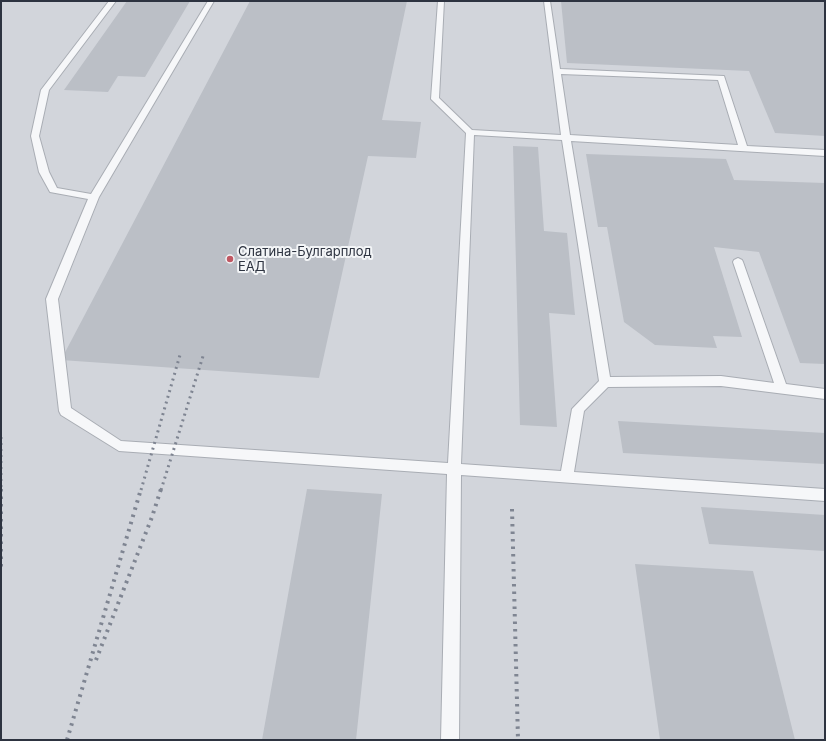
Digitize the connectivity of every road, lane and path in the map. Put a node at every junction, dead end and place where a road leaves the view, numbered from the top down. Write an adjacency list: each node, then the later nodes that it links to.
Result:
1 (113, 1): 10 (lane)
2 (211, 1): 10 (lane)
3 (441, 1): 6 (lane)
4 (547, 1): 5 (lane)
5 (557, 71): 7 (lane); 8 (lane)
6 (470, 132): 7 (lane); 15 (lane)
7 (566, 138): 8 (lane); 12 (lane)
8 (743, 148): 9 (lane)
9 (825, 153)
10 (94, 197): 15 (lane)
11 (738, 262): 13 (lane)
12 (605, 382): 13 (lane); 16 (lane)
13 (782, 389): 14 (lane)
14 (825, 394)
15 (454, 470): 16 (lane); 18 (lane)
16 (566, 478): 17 (lane)
17 (825, 495)
18 (450, 740)

